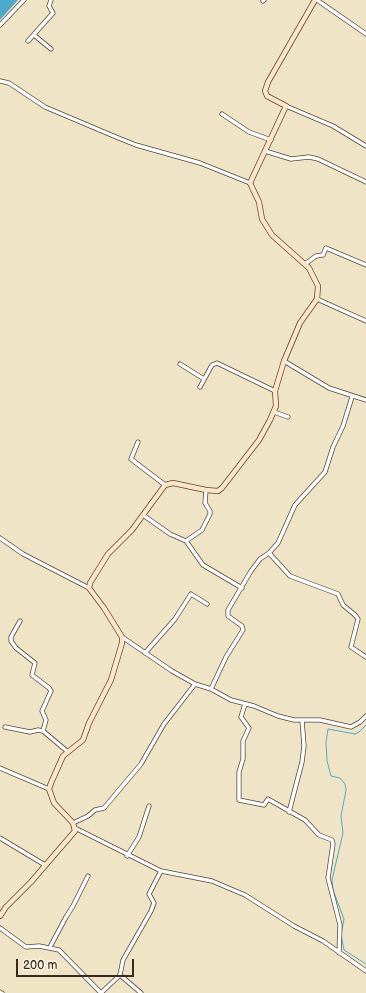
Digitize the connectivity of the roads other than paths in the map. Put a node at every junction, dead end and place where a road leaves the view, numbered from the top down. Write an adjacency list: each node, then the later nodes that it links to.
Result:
1 (24, 0): 4 (street)
2 (51, 0): 6 (street)
3 (316, 0): 5 (street); 10 (street)
4 (0, 25)
5 (366, 34)
6 (34, 35): 7 (street); 8 (street)
7 (28, 41)
8 (51, 49)
9 (0, 81): 16 (street)
10 (286, 106): 12 (street); 13 (street)
11 (222, 114): 12 (street)
12 (271, 140): 14 (street)
13 (366, 146)
14 (265, 151): 15 (street); 16 (street)
15 (366, 182)
16 (250, 183): 17 (street)
17 (305, 264): 18 (street); 19 (street)
18 (366, 265)
19 (317, 299): 20 (street); 21 (street)
20 (366, 321)
21 (284, 361): 25 (street); 26 (street)
22 (180, 364): 23 (street)
23 (204, 379): 24 (street); 25 (street)
24 (200, 387)
25 (275, 391): 28 (street)
26 (352, 396): 27 (street); 36 (street)
27 (366, 400)
28 (274, 412): 29 (street); 32 (street)
29 (288, 417)
30 (138, 442): 31 (street)
31 (166, 485): 32 (street); 33 (street)
32 (206, 490): 35 (street)
33 (143, 515): 35 (street); 37 (street)
34 (0, 538): 37 (street)
35 (186, 541): 38 (street)
36 (269, 553): 38 (street); 43 (street)
37 (89, 588): 41 (street)
38 (242, 588): 45 (street)
39 (207, 604): 42 (street)
40 (20, 622): 50 (street)
41 (122, 637): 42 (street); 51 (street)
42 (145, 653): 44 (street)
43 (366, 657)
44 (195, 684): 45 (street); 56 (street)
45 (211, 689): 46 (street)
46 (245, 704): 48 (street); 55 (street)
47 (366, 716): 48 (street)
48 (302, 720): 55 (street)
49 (6, 727): 50 (street)
50 (43, 732): 51 (street)
51 (68, 752): 53 (street)
52 (0, 768): 53 (street)
53 (49, 789): 56 (street)
54 (149, 806): 58 (street)
55 (289, 812): 65 (street)
56 (74, 826): 58 (street); 59 (street)
57 (0, 838): 59 (street)
58 (127, 856): 60 (street)
59 (45, 865): 62 (street)
60 (161, 871): 65 (street); 67 (street)
61 (88, 876): 64 (street)
62 (0, 916)
63 (0, 928): 64 (street)
64 (50, 947): 68 (street)
65 (339, 953): 66 (street)
66 (366, 971)
67 (120, 975): 68 (street); 69 (street)
68 (101, 993)
69 (141, 993)

